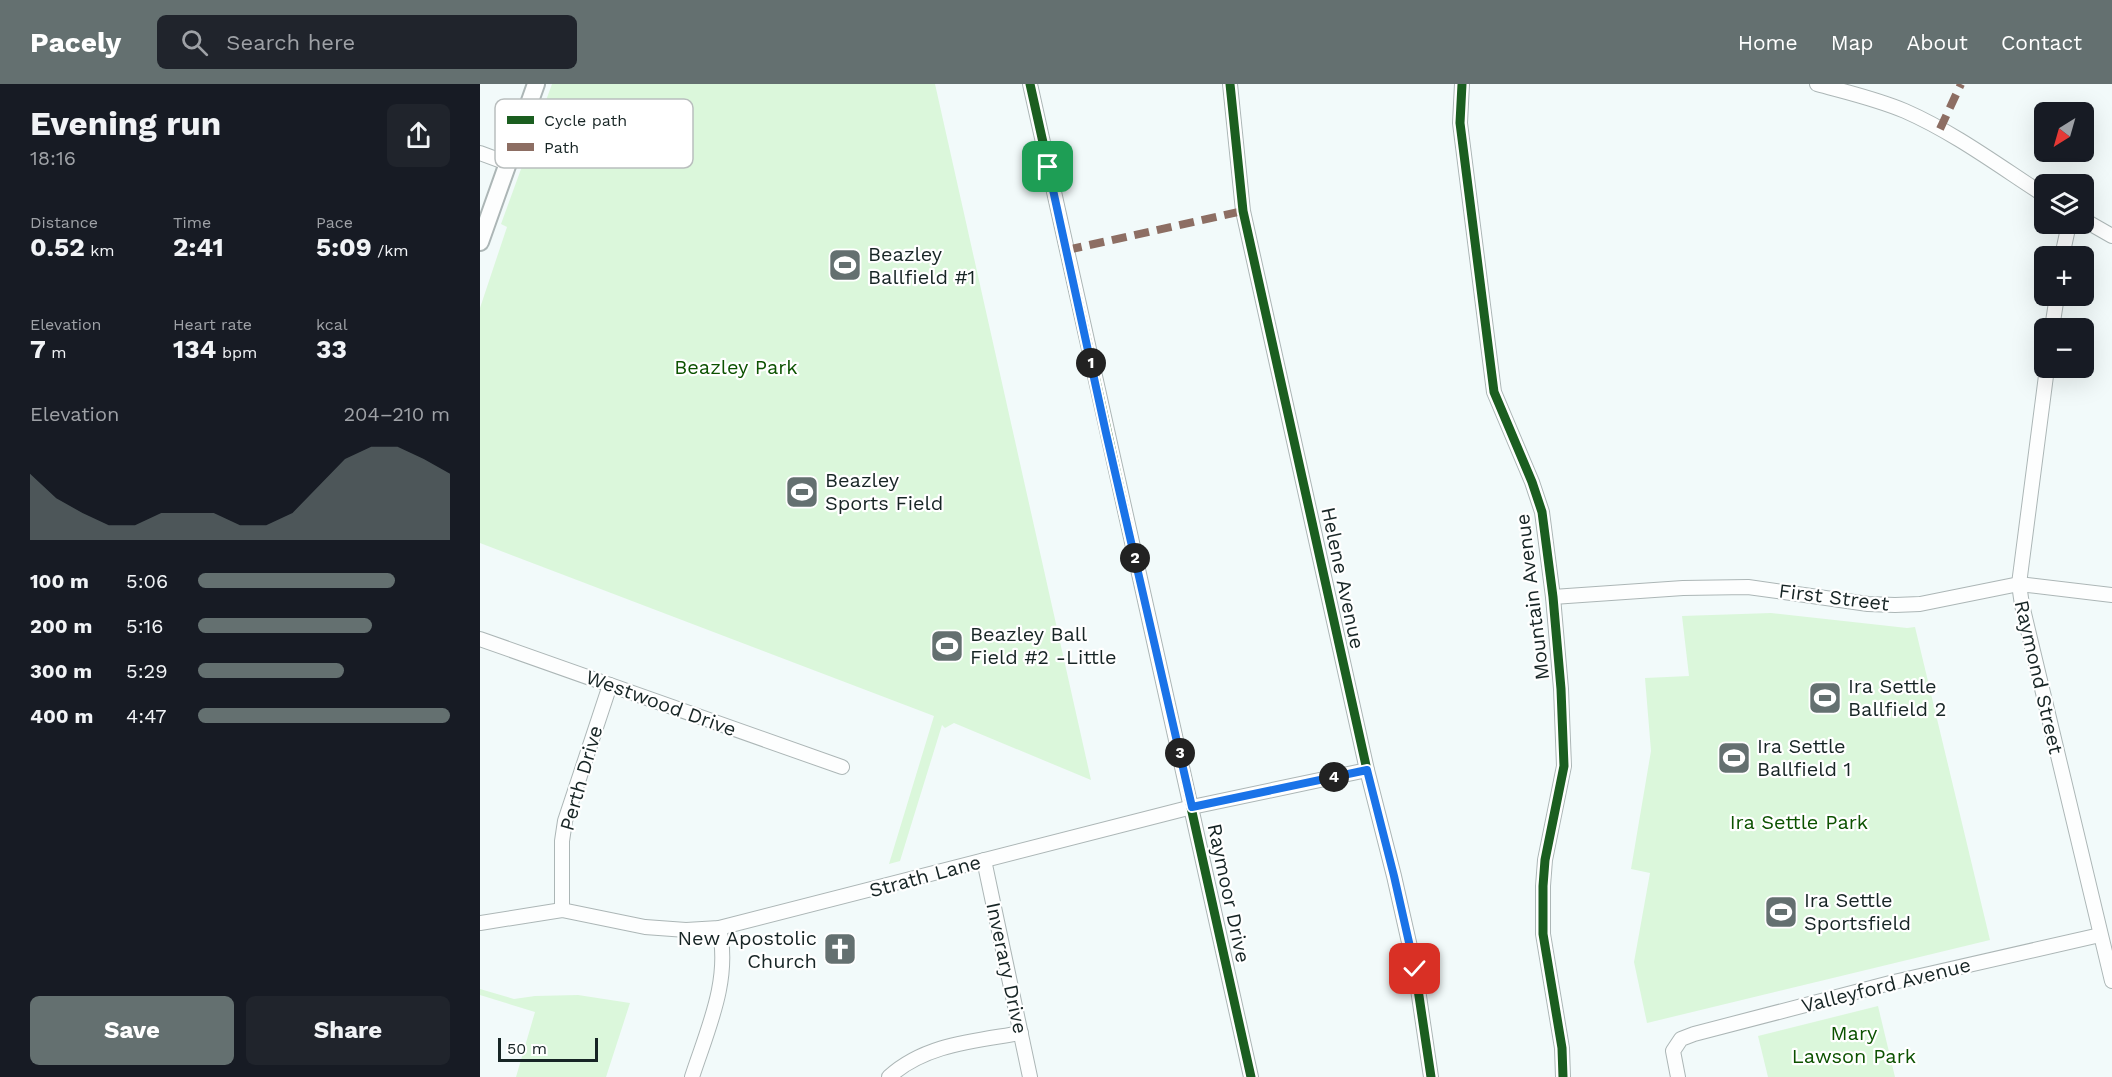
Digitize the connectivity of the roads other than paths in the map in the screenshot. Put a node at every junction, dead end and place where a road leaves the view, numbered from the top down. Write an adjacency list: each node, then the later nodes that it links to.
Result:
1 (536, 84): 6 (street)
2 (1030, 84): 22 (street, Raymoor Drive)
3 (1230, 84): 21 (street, Helene Avenue)
4 (1462, 84): 17 (street, Mountain Avenue)
5 (1817, 84): 10 (street)
6 (530, 99)
7 (480, 153): 8 (street)
8 (495, 159)
9 (505, 168): 13 (street)
10 (2034, 189)
11 (2094, 226): 12 (street)
12 (2112, 236)
13 (480, 242)
14 (2046, 378): 15 (street, Raymond Street)
15 (2019, 584): 16 (street, First Street); 17 (street, First Street); 27 (street, Raymond Street)
16 (2112, 595)
17 (1553, 597): 35 (street, Mountain Avenue)
18 (480, 639): 19 (street, Westwood Drive)
19 (610, 685): 20 (street, Westwood Drive); 24 (street, Perth Drive)
20 (842, 767)
21 (1367, 770): 22 (street, Strath Lane); 34 (street, Helene Avenue)
22 (1192, 807): 23 (street, Strath Lane); 33 (street, Raymoor Drive)
23 (984, 860): 26 (street, Strath Lane); 29 (street, Inverary Drive)
24 (562, 910): 25 (street, Strath Lane); 26 (street, Strath Lane)
25 (480, 923)
26 (719, 927): 30 (street)
27 (2100, 935): 28 (street, Raymond Street); 36 (street, Valleyford Avenue)
28 (2112, 981)
29 (1021, 1033): 31 (street); 32 (street, Inverary Drive)
30 (692, 1077)
31 (889, 1077)
32 (1030, 1077)
33 (1251, 1077)
34 (1431, 1077)
35 (1563, 1077)
36 (1677, 1077)

